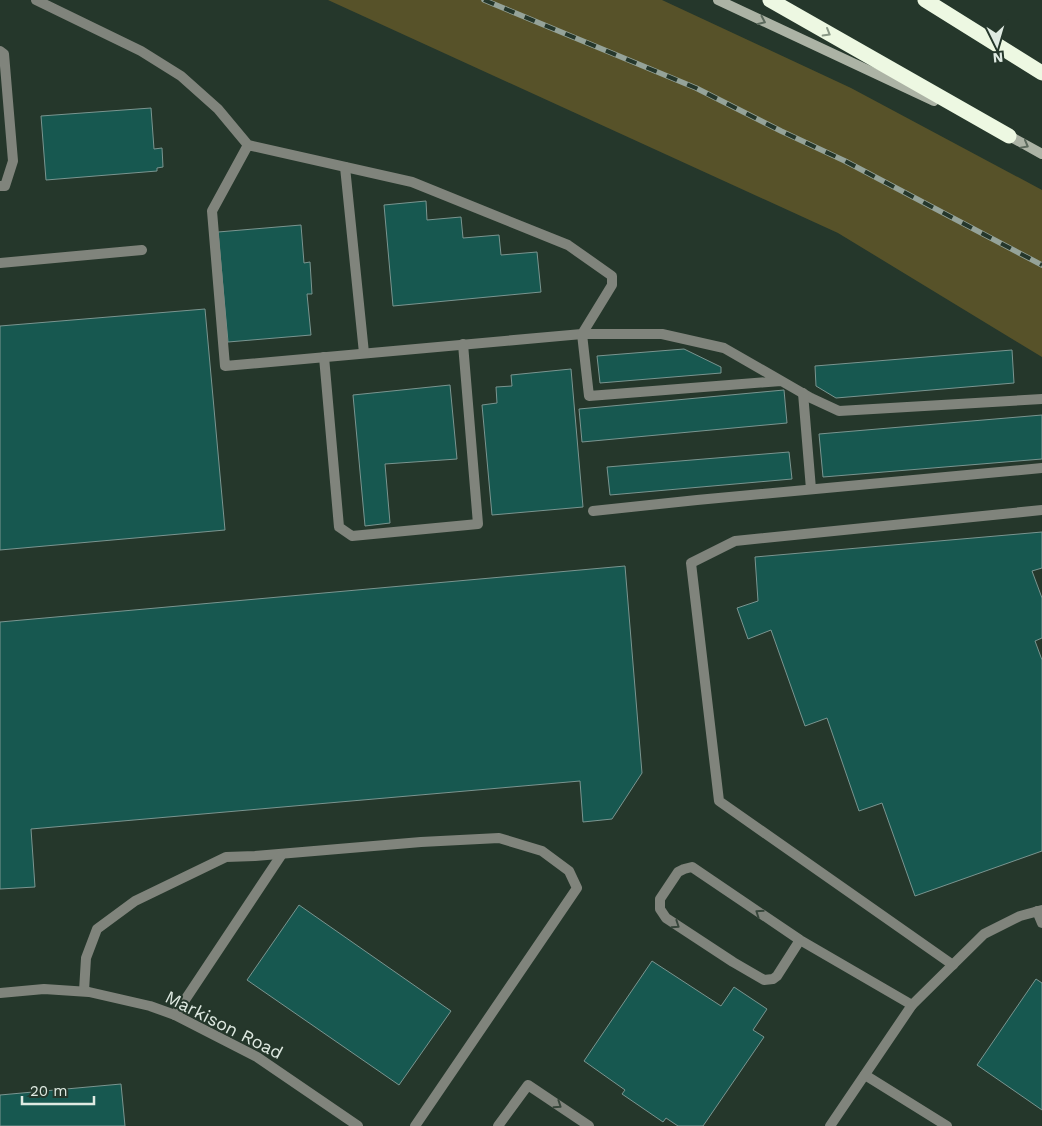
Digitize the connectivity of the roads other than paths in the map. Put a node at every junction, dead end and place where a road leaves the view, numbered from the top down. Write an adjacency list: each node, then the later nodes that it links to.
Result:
1 (36, 0): 8 (street)
2 (718, 0): 7 (main road, one-way to 7)
3 (770, 0): 7 (highway, one-way to 7)
4 (925, 0): 6 (highway)
5 (0, 51): 11 (street)
6 (1042, 73)
7 (1009, 136): 9 (main road, one-way to 9)
8 (248, 145): 10 (street); 17 (street)
9 (1042, 154)
10 (345, 167): 14 (street); 16 (street)
11 (0, 186)
12 (142, 250): 13 (street)
13 (0, 263)
14 (582, 334): 15 (street); 18 (street); 18 (street)
15 (464, 344): 16 (street); 17 (street)
16 (364, 353): 17 (street)
17 (324, 357)
18 (781, 381): 19 (street)
19 (803, 393): 20 (street); 22 (street)
20 (1042, 399)
21 (1042, 468): 22 (street)
22 (811, 489): 24 (street)
23 (1042, 510): 29 (street)
24 (593, 511)
25 (282, 854): 30 (street); 33 (street); 38 (street)
26 (1040, 910): 27 (street); 29 (street)
27 (1042, 923)
28 (800, 940): 28 (street, one-way to 28); 32 (street)
29 (953, 964): 32 (street)
30 (84, 991): 31 (street, Markison Road); 33 (street, Markison Road)
31 (0, 993)
32 (912, 1004): 34 (street)
33 (175, 1015): 35 (street, Markison Road)
34 (865, 1075): 40 (street); 41 (street)
35 (345, 1122): 37 (street, Markison Road)
36 (501, 1125): 39 (street, one-way to 39)
37 (358, 1126)
38 (414, 1126)
39 (589, 1126)
40 (830, 1126)
41 (947, 1126)

